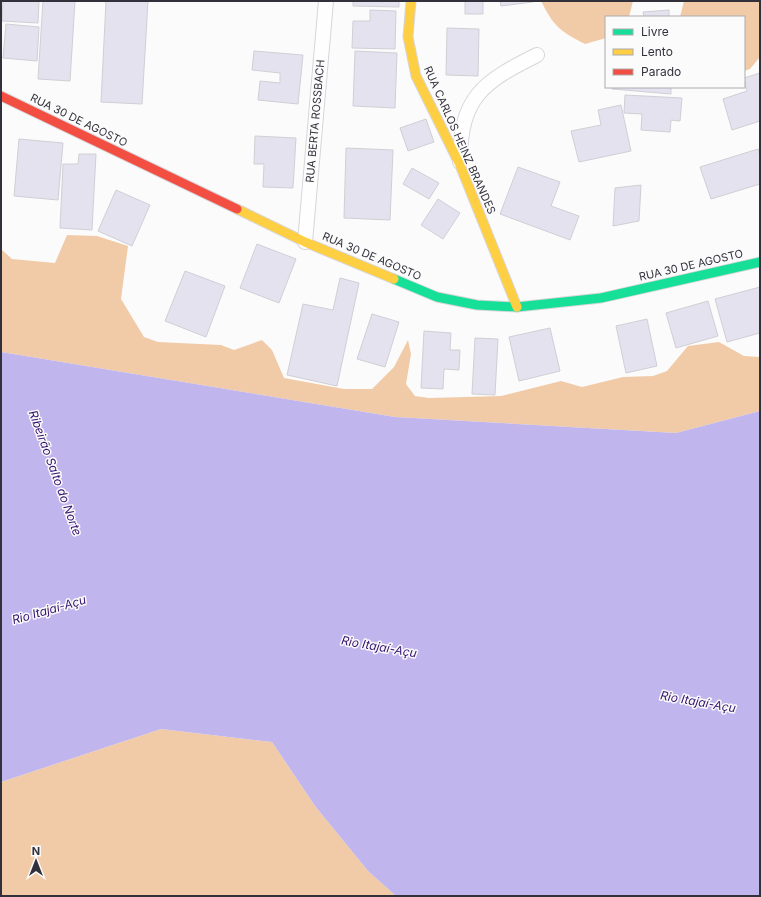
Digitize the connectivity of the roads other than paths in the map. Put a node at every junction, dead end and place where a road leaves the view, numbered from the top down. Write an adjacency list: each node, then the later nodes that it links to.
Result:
1 (326, 1): 6 (street, RUA BERTA ROSSBACH)
2 (411, 1): 5 (street, RUA CARLOS HEINZ BRANDES)
3 (537, 55): 5 (street)
4 (1, 96): 6 (street, RUA 30 DE AGOSTO)
5 (460, 165): 8 (street, RUA CARLOS HEINZ BRANDES)
6 (305, 242): 8 (street, RUA 30 DE AGOSTO)
7 (760, 262): 8 (street, RUA 30 DE AGOSTO)
8 (517, 307)

